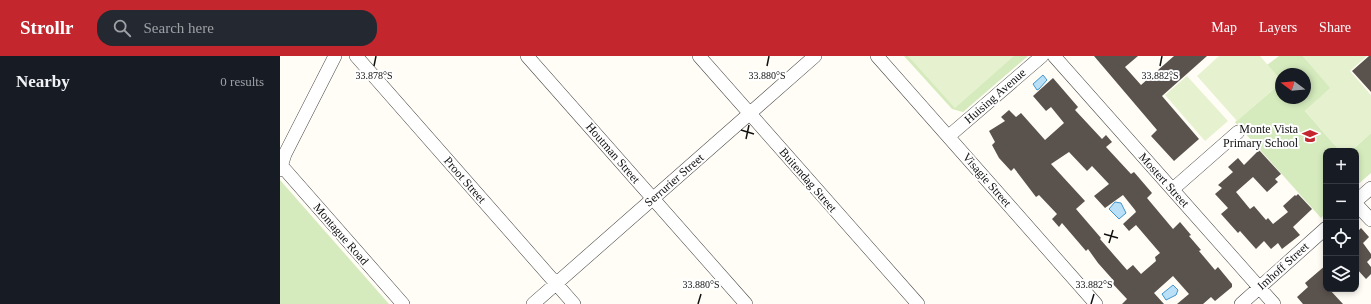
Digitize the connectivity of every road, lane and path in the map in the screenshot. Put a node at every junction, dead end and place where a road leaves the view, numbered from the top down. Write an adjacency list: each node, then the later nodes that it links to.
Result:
1 (335, 56): 12 (street)
2 (356, 56): 20 (street, Proot Street)
3 (527, 56): 16 (street, Houtman Street)
4 (699, 56): 9 (street, Buitendag Street)
5 (815, 56): 9 (street, Serrurier Street)
6 (877, 56): 11 (street, Visagie Street)
7 (1042, 56): 11 (street, Huising Avenue)
8 (1054, 56): 14 (street, Mostert Street)
9 (750, 114): 16 (street, Serrurier Street); 26 (street, Buitendag Street)
10 (1238, 132): 14 (street)
11 (949, 136): 27 (street, Visagie Street)
12 (280, 167): 22 (street, Montague Road)
13 (1371, 188): 15 (street)
14 (1173, 189): 21 (street, Mostert Street)
15 (1359, 198)
16 (653, 199): 20 (street, Serrurier Street); 25 (street, Houtman Street)
17 (1359, 207): 18 (street)
18 (1371, 220)
19 (1323, 231): 21 (street, Imhoff Street)
20 (556, 284): 23 (street, Serrurier Street); 24 (street, Proot Street)
21 (1260, 287): 28 (street, Imhoff Street); 29 (street, Mostert Street)
22 (403, 304)
23 (533, 304)
24 (574, 304)
25 (746, 304)
26 (918, 304)
27 (1096, 304)
28 (1241, 304)
29 (1274, 304)

